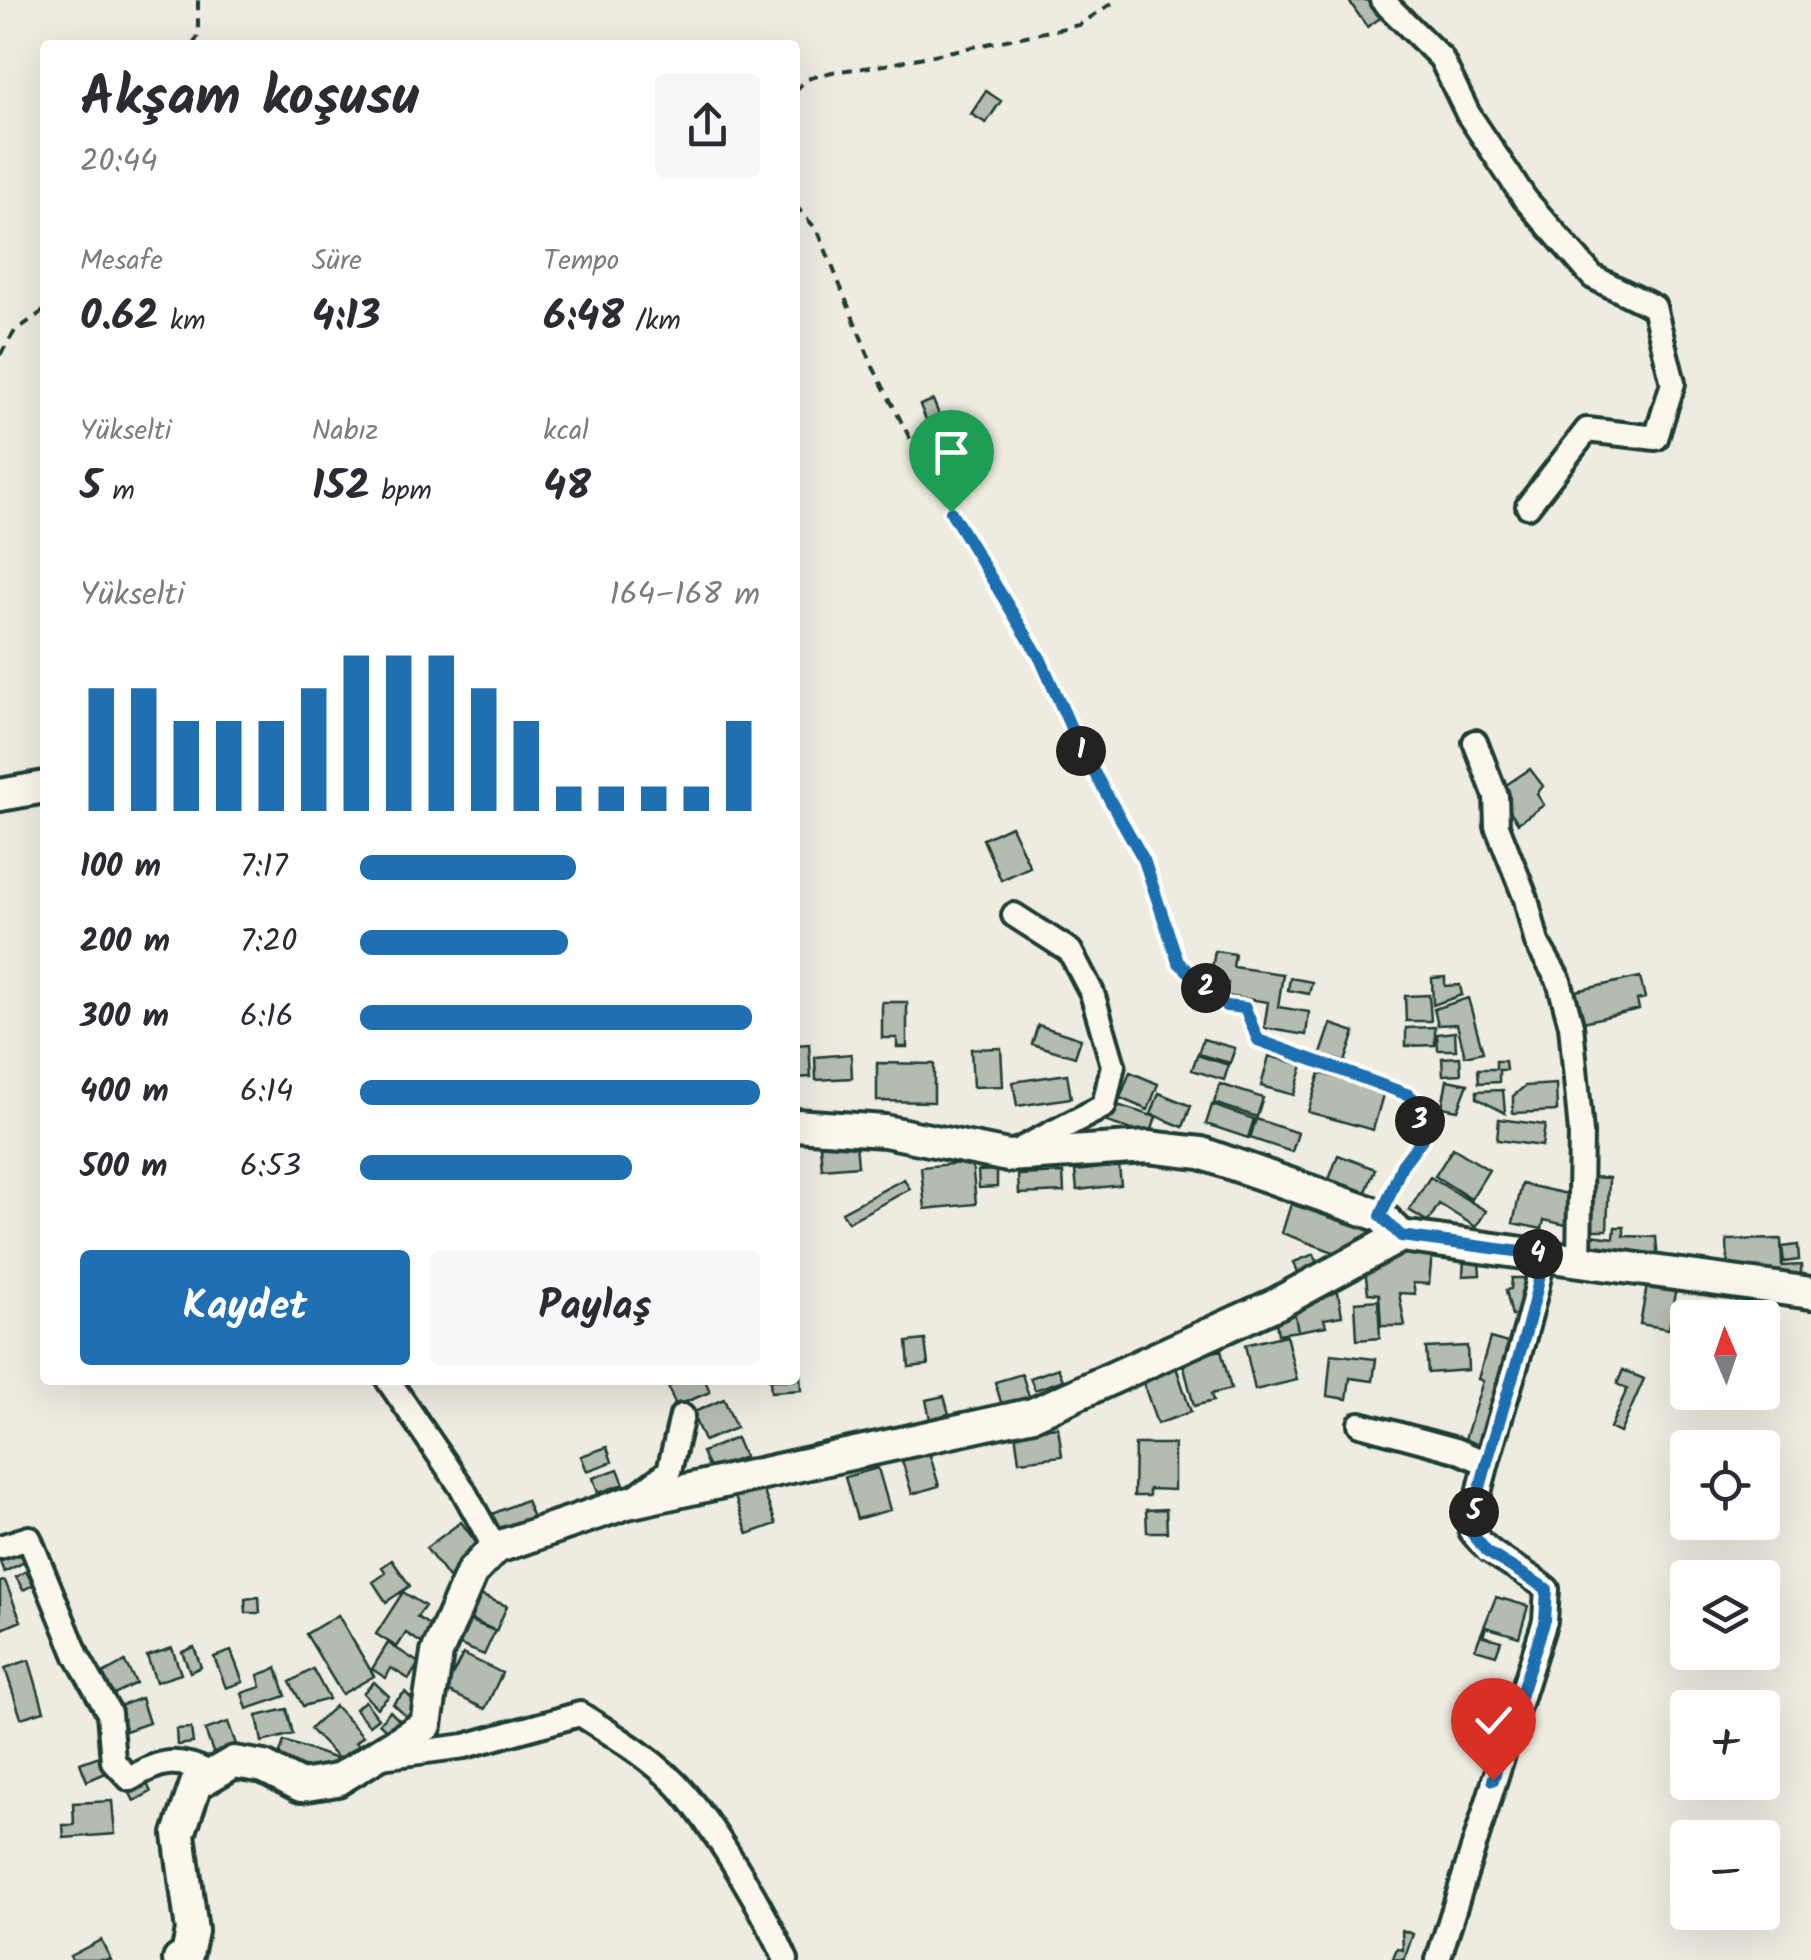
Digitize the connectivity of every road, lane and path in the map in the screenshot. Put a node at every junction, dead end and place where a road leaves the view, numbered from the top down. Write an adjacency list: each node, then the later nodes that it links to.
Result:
1 (198, 0): 4 (path)
2 (1117, 0): 5 (path)
3 (1382, 0): 9 (street)
4 (196, 40)
5 (800, 86)
6 (800, 211): 16 (path)
7 (40, 314): 8 (path)
8 (0, 355)
9 (1528, 506)
10 (1475, 742): 18 (street)
11 (40, 788): 12 (street)
12 (0, 795)
13 (1014, 915): 15 (street)
14 (800, 1125): 15 (street)
15 (1008, 1156): 16 (street)
16 (1391, 1226): 17 (street); 24 (street)
17 (1544, 1255): 18 (street); 23 (street)
18 (1579, 1261): 19 (street)
19 (1811, 1293)
20 (391, 1385): 26 (street)
21 (682, 1416): 24 (street)
22 (1360, 1424): 23 (street)
23 (1484, 1462): 31 (street)
24 (627, 1503): 26 (street)
25 (0, 1547): 28 (street)
26 (496, 1548): 27 (street)
27 (369, 1762): 28 (street); 30 (street)
28 (210, 1773): 29 (street)
29 (179, 1960)
30 (786, 1960)
31 (1438, 1960)

